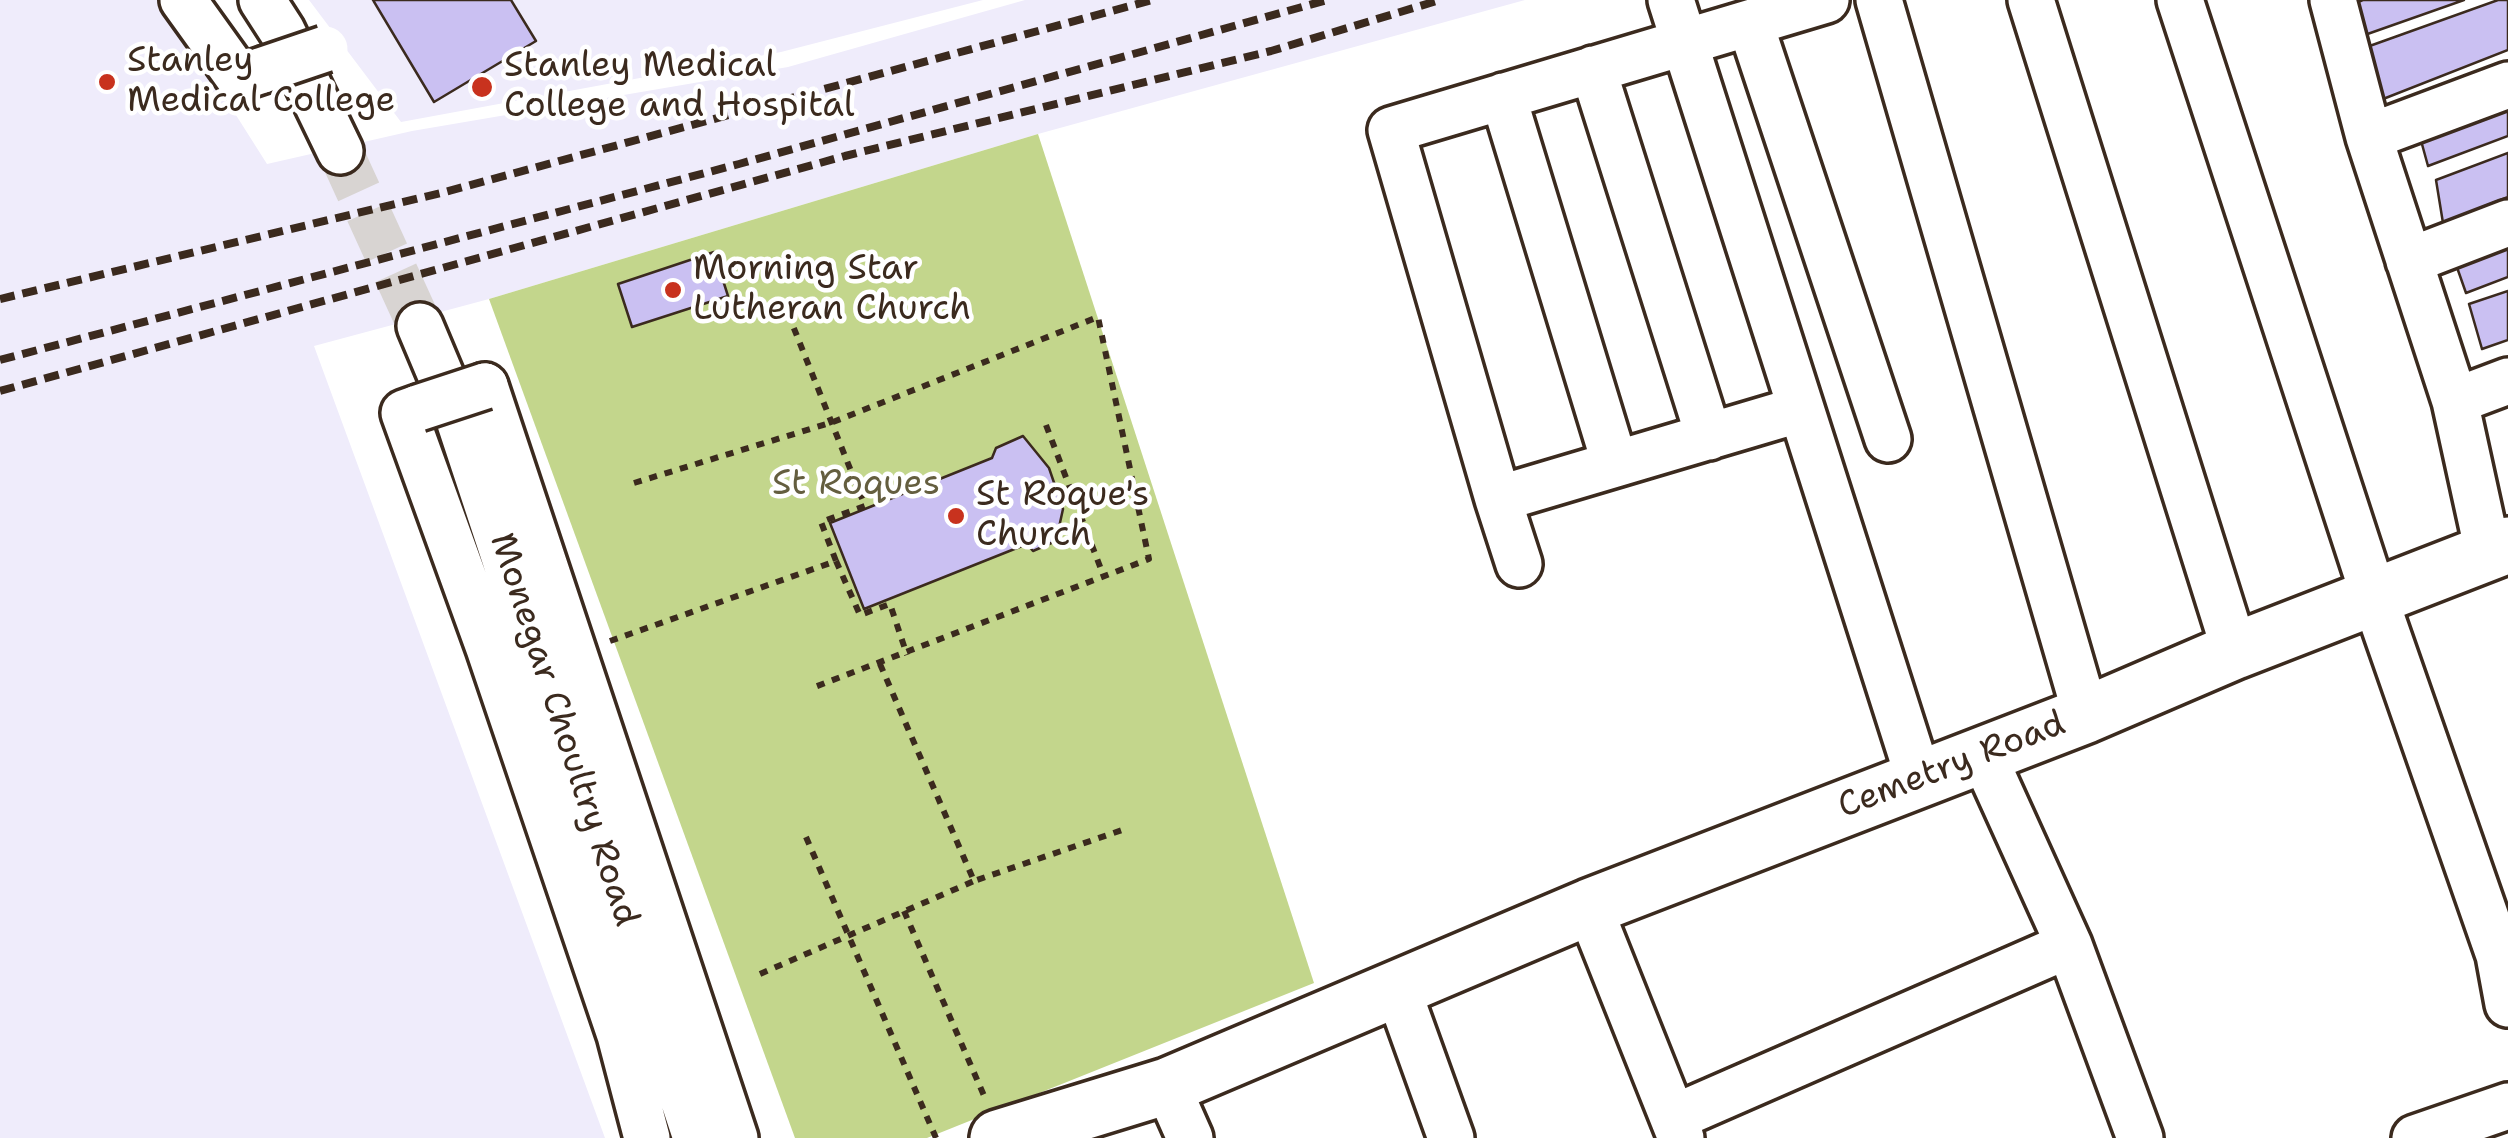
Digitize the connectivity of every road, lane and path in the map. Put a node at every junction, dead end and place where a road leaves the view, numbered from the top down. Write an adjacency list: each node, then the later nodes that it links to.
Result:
1 (183, 0): 3 (street, bridge)
2 (262, 0): 15 (street)
3 (297, 0)
4 (1826, 0): 10 (street)
5 (1879, 0): 40 (street)
6 (2031, 0): 35 (street)
7 (2180, 0): 34 (street)
8 (2334, 0): 14 (street)
9 (1678, 21): 10 (street); 11 (street); 22 (street)
10 (1750, 22): 26 (street)
11 (1593, 69): 13 (street); 25 (street)
12 (2508, 85): 14 (street)
13 (1503, 96): 27 (street); 29 (street)
14 (2369, 136): 17 (street)
15 (340, 151)
16 (2508, 223): 17 (street)
17 (2409, 261): 21 (street)
18 (792, 321): 23 (path)
19 (420, 326): 59 (street, Monegar Choultry Road)
20 (2508, 380): 21 (street)
21 (2456, 400): 30 (street)
22 (1801, 409): 25 (street); 42 (street)
23 (833, 422): 28 (path); 31 (path); 33 (path)
24 (1046, 425): 33 (path)
25 (1708, 436): 27 (street)
26 (1888, 439)
27 (1615, 464): 29 (street)
28 (634, 483)
29 (1498, 498): 32 (street)
30 (2498, 549): 34 (main road, Cemetry Road)
31 (836, 562): 36 (path); 37 (path)
32 (1518, 564)
33 (1104, 577): 37 (path)
34 (2375, 599): 35 (main road, Cemetry Road); 50 (street)
35 (2234, 650): 40 (main road, Cemetry Road)
36 (576, 653): 58 (street, bridge); 60 (street)
37 (908, 654): 38 (path)
38 (880, 664): 39 (path); 45 (path)
39 (812, 688)
40 (2086, 715): 41 (main road, Cemetry Road)
41 (1983, 755): 42 (main road, Cemetry Road); 49 (street)
42 (1919, 779): 46 (main road, Cemetry Road)
43 (1128, 828): 45 (path)
44 (806, 837): 48 (path)
45 (974, 881): 47 (path)
46 (1589, 908): 52 (main road, Cemetry Road); 56 (street)
47 (904, 911): 48 (path); 57 (path)
48 (851, 934): 51 (path); 61 (path)
49 (2069, 945): 56 (street); 64 (street)
50 (2503, 953): 53 (street)
51 (760, 974)
52 (1396, 986): 54 (main road, Cemetry Road); 63 (street)
53 (2508, 1004)
54 (1167, 1086): 57 (main road, Cemetry Road); 62 (street)
55 (2508, 1106): 65 (street)
56 (1677, 1128)
57 (1000, 1137)
58 (647, 1138)
59 (696, 1138)
60 (735, 1138)
61 (936, 1138)
62 (1190, 1138)
63 (1452, 1138)
64 (2140, 1138)
65 (2415, 1138)

